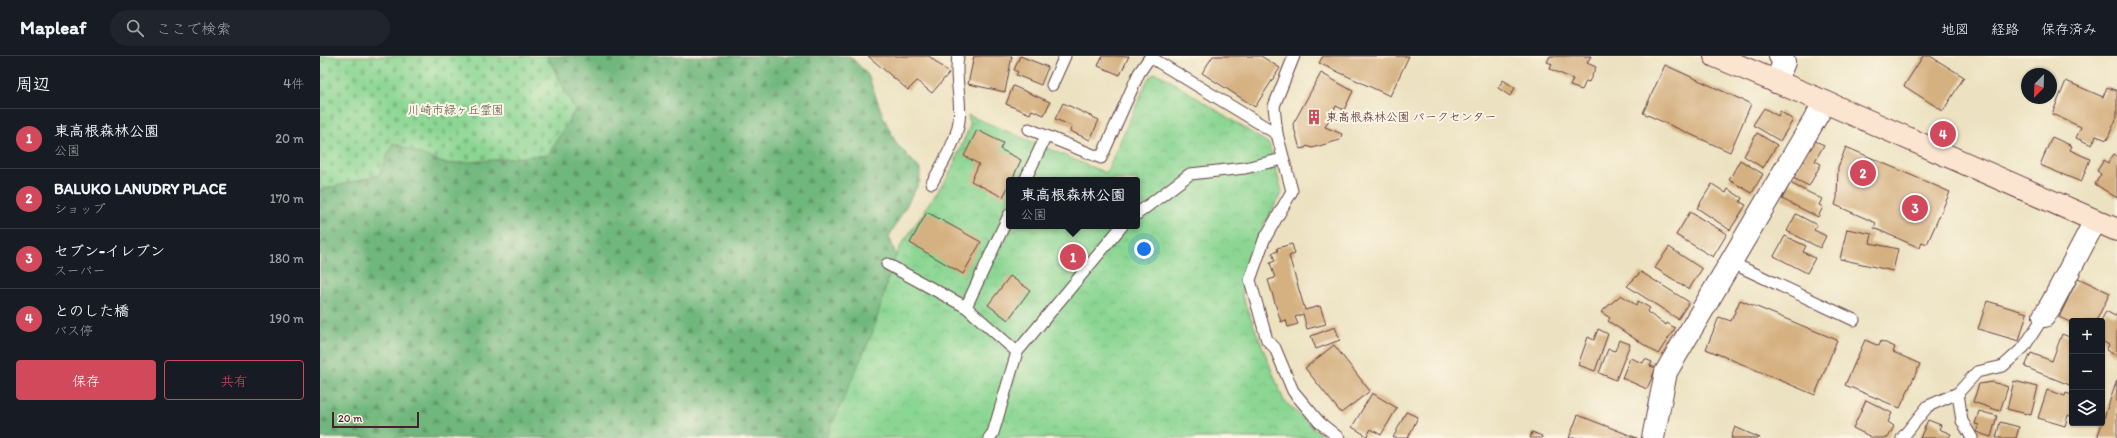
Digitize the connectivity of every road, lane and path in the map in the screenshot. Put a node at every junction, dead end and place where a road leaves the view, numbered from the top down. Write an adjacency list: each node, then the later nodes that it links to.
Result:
1 (958, 56): 14 (lane)
2 (1065, 56): 7 (lane)
3 (1294, 56): 10 (lane)
4 (1715, 56): 6 (street)
5 (1780, 56): 6 (street)
6 (1776, 82): 8 (street)
7 (1052, 85)
8 (1825, 102): 16 (street); 20 (street)
9 (1029, 129): 11 (lane)
10 (1277, 134): 11 (lane); 12 (lane)
11 (1046, 136): 13 (lane)
12 (1283, 159): 15 (lane); 28 (lane)
13 (1026, 177)
14 (932, 183)
15 (1140, 212)
16 (2095, 220): 19 (street); 23 (street)
17 (1006, 221): 22 (lane)
18 (1120, 229): 25 (lane)
19 (2117, 230)
20 (1730, 262): 24 (lane); 29 (street)
21 (887, 264): 22 (lane)
22 (966, 306): 25 (lane)
23 (2044, 316): 26 (lane)
24 (1854, 320)
25 (1017, 352): 27 (lane)
26 (1958, 393): 30 (lane); 31 (lane)
27 (989, 438)
28 (1339, 438)
29 (1653, 438)
30 (1902, 438)
31 (1972, 438)

